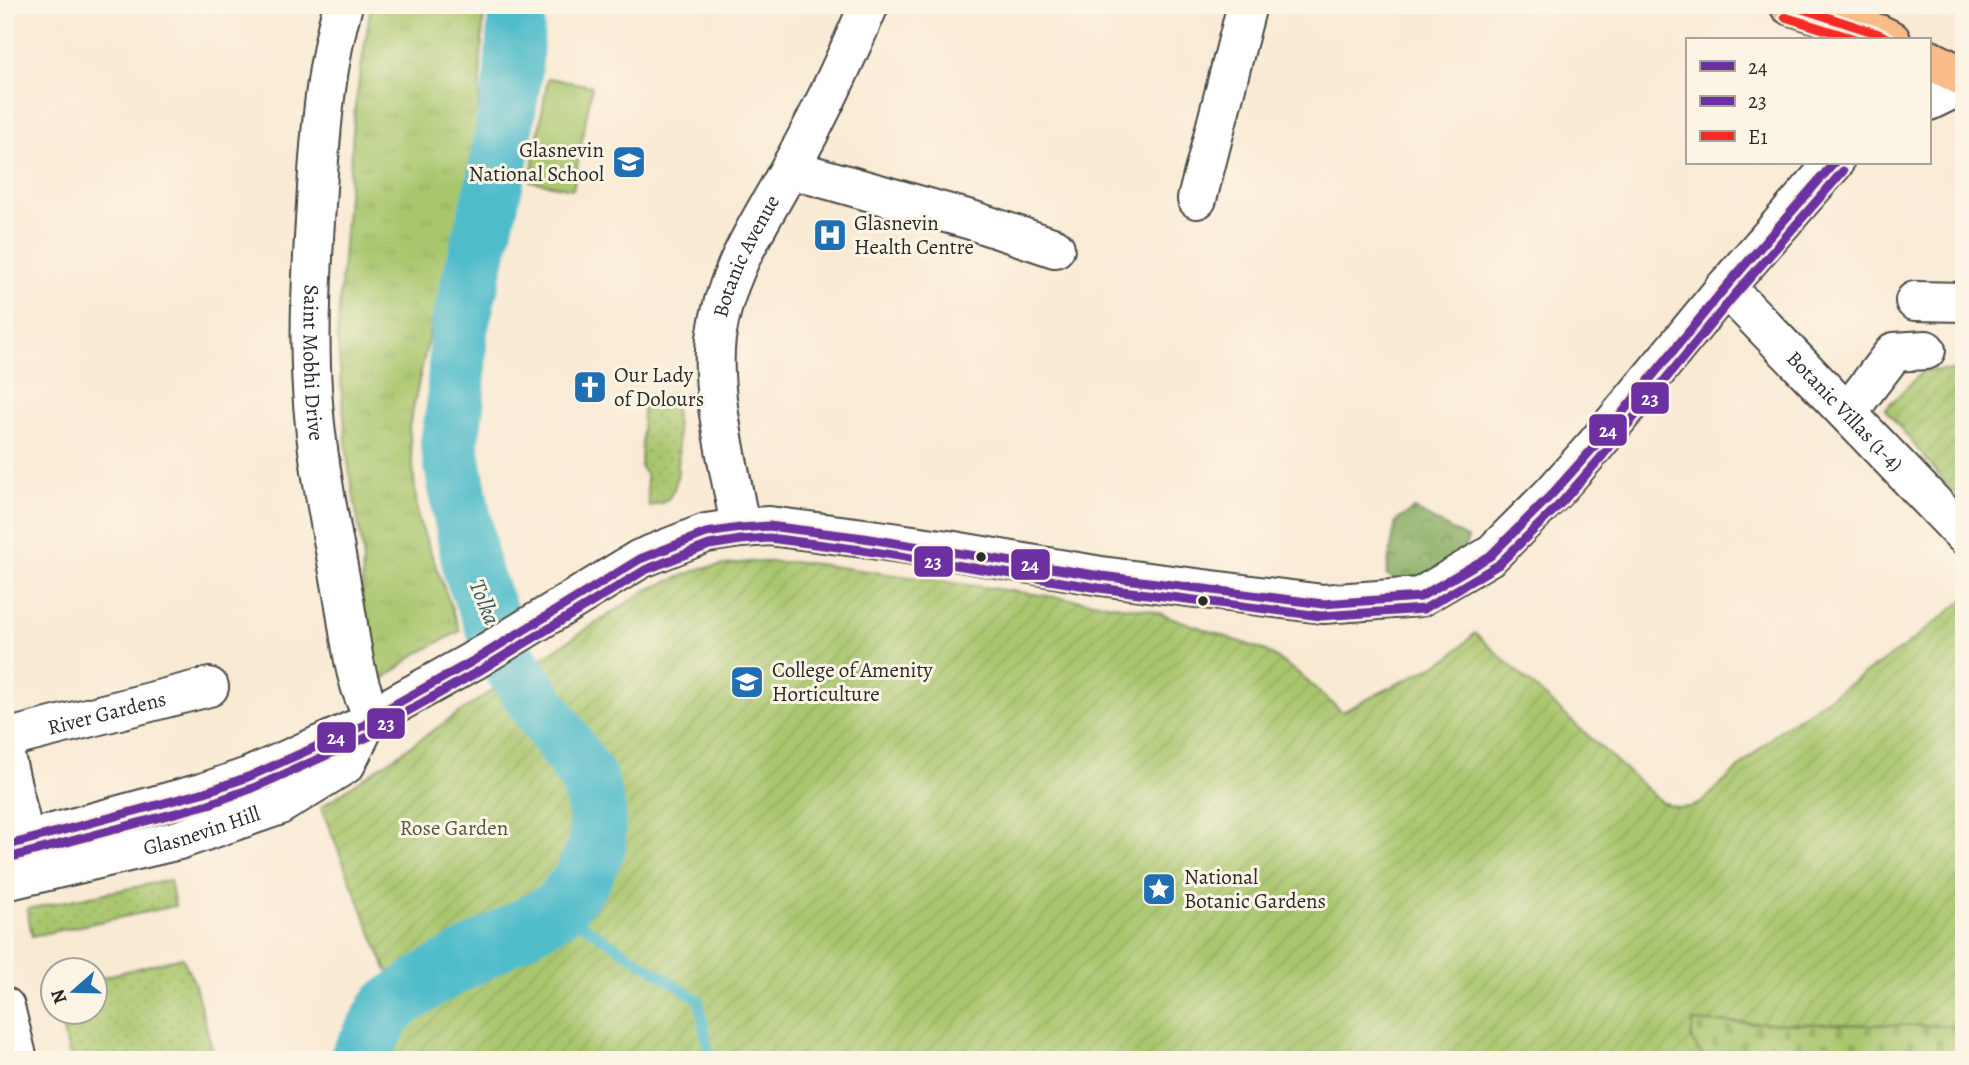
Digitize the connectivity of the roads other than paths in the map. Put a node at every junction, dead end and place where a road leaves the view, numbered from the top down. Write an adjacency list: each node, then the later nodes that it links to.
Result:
1 (343, 5): 22 (street, Saint Mobhi Drive)
2 (869, 5): 11 (street, Botanic Avenue)
3 (1247, 5): 12 (street)
4 (1789, 5): 5 (main road)
5 (1887, 38)
6 (1930, 60): 7 (main road)
7 (1964, 77)
8 (1964, 84): 9 (street)
9 (1930, 101)
10 (1833, 164): 14 (street)
11 (790, 169): 13 (street); 19 (street, Botanic Avenue)
12 (1197, 199)
13 (1055, 248)
14 (1724, 289): 18 (street, Botanic Villas (1-4)); 19 (street)
15 (1915, 301): 16 (street)
16 (1964, 302)
17 (1926, 350): 18 (street)
18 (1845, 411): 20 (street, Botanic Villas (1-4))
19 (740, 528): 22 (street, Glasnevin Hill)
20 (1964, 535)
21 (209, 687): 23 (street, River Gardens)
22 (369, 721): 25 (street, Glasnevin Hill); 26 (street, Glasnevin Hill)
23 (5, 739)
24 (5, 756): 25 (street)
25 (15, 844)
26 (5, 881)
27 (5, 1007): 28 (street)
28 (18, 1060)

